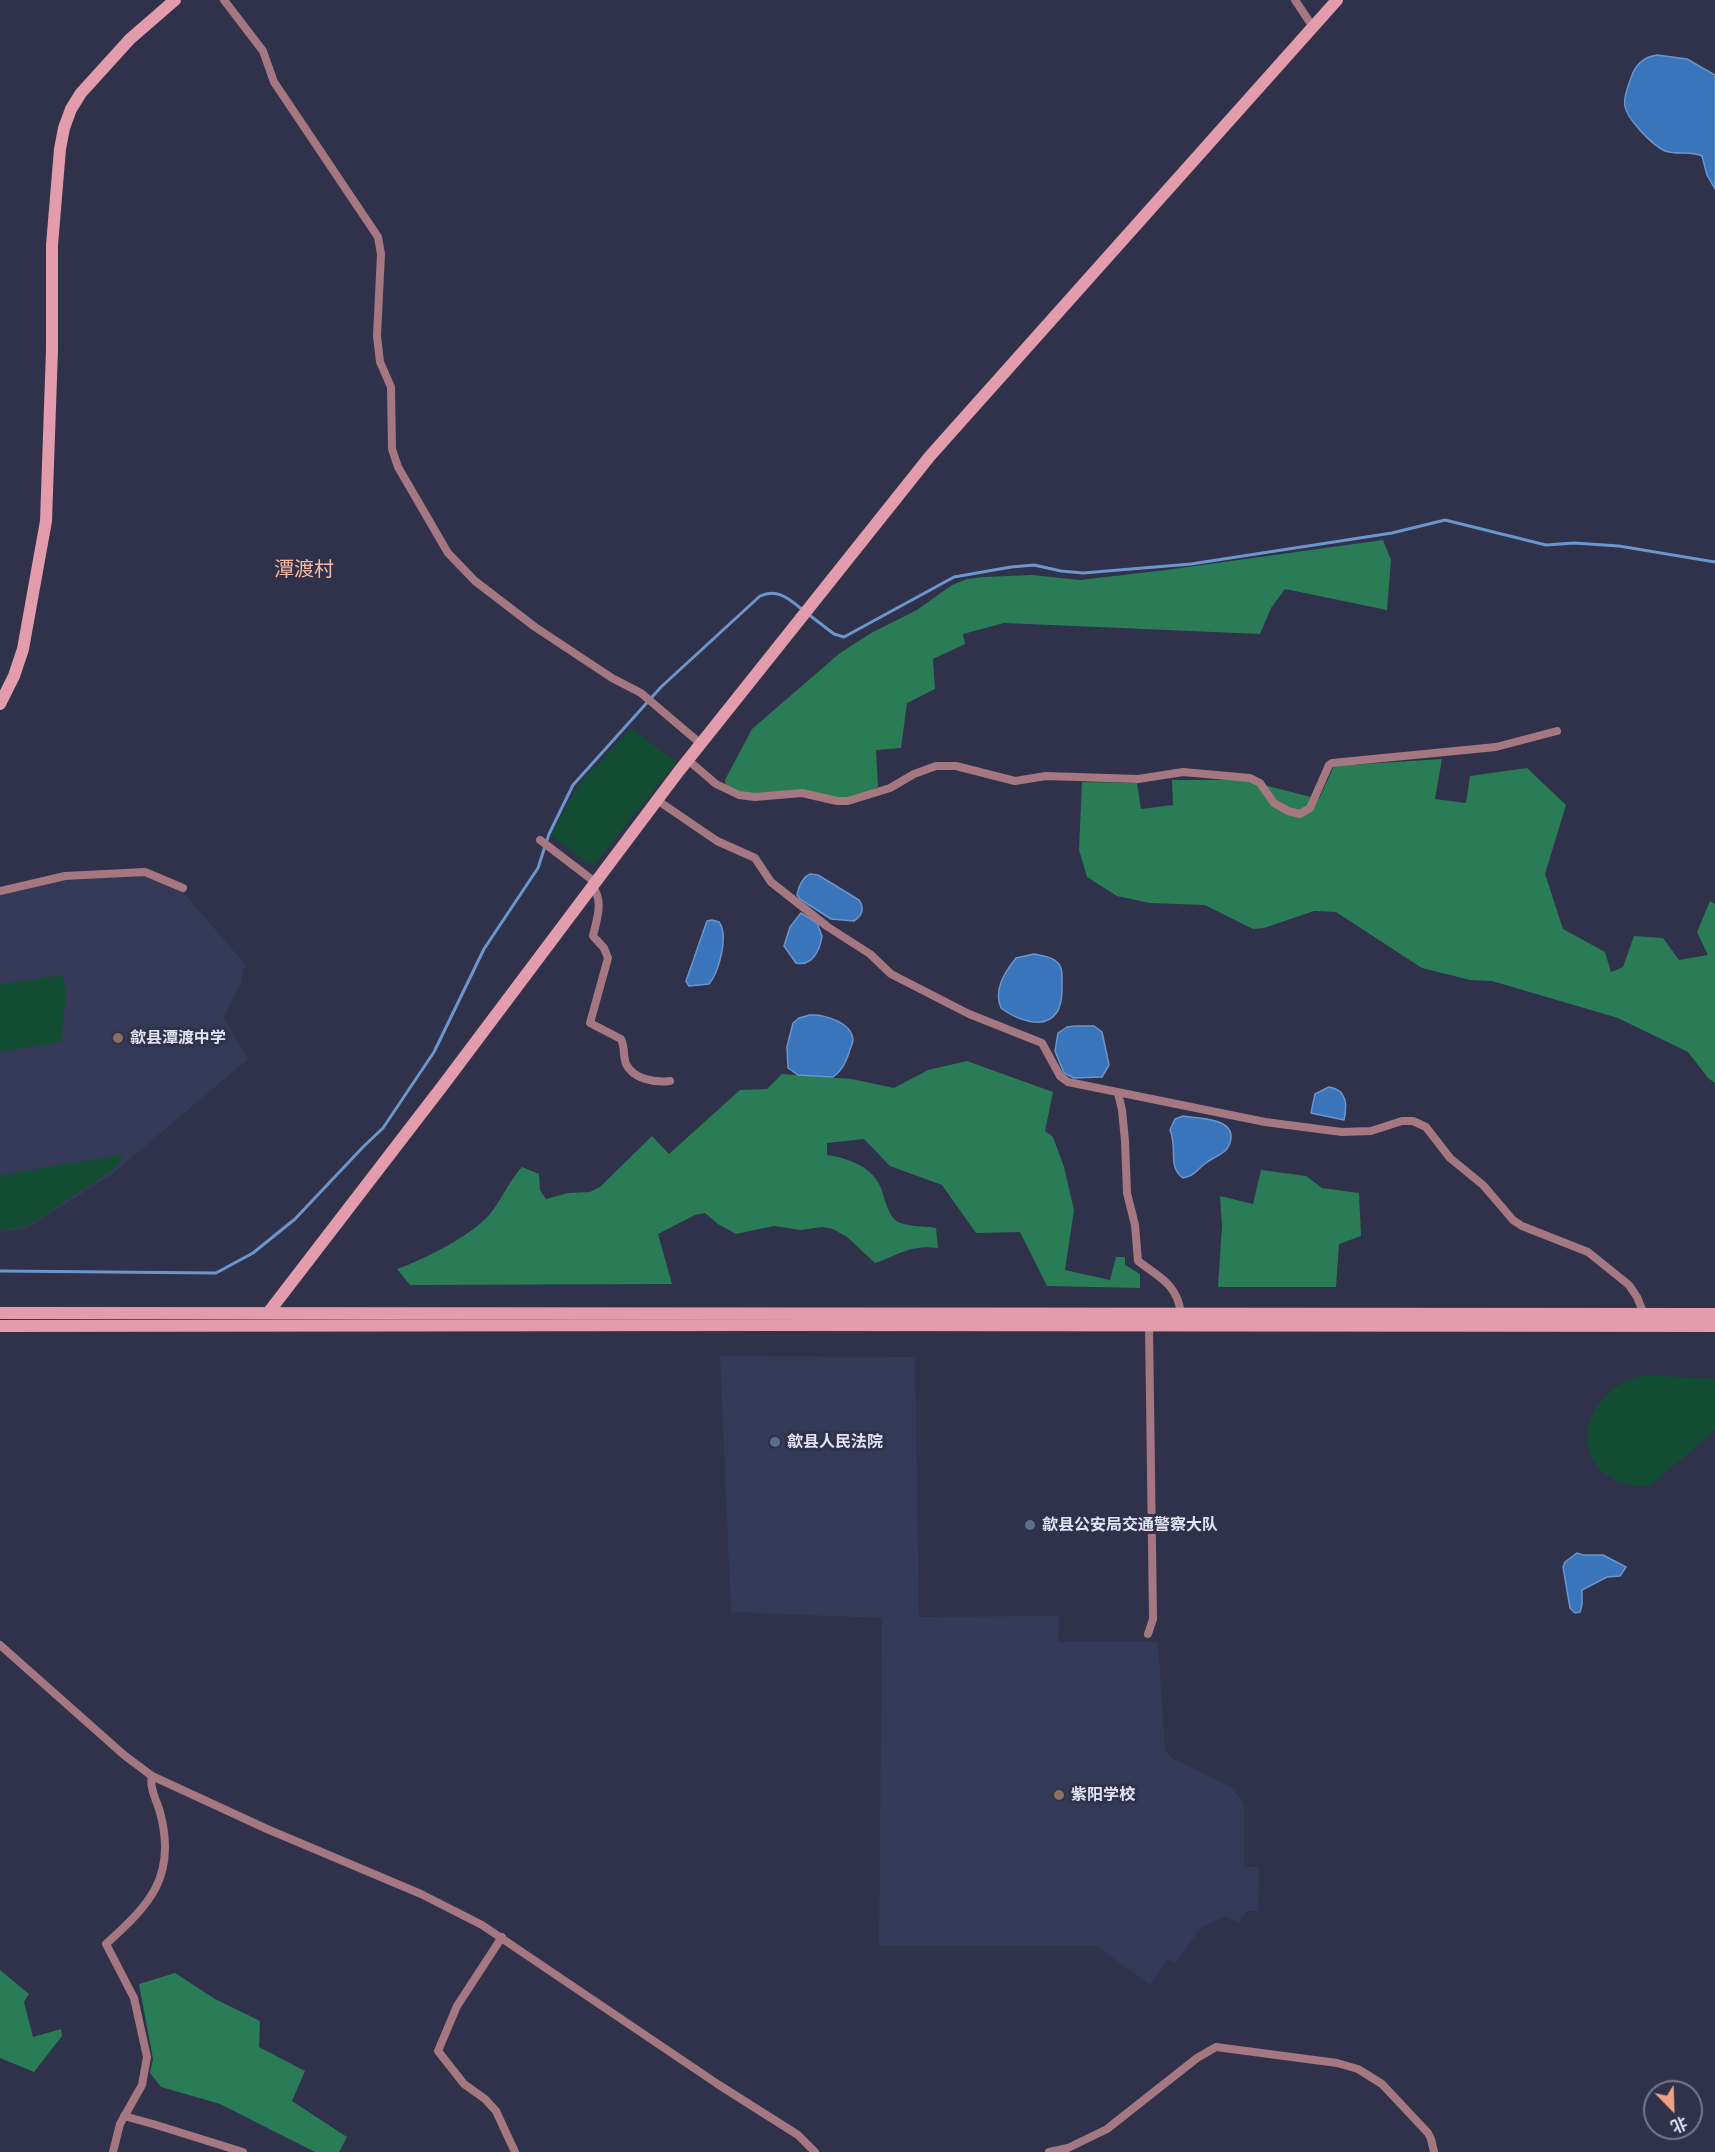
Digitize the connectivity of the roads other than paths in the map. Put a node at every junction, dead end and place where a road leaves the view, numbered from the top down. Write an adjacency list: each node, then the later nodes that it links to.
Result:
1 (175, 0): 6 (main road)
2 (224, 0): 8 (street)
3 (1295, 0): 5 (street)
4 (1337, 0): 5 (main road)
5 (1313, 27): 8 (main road)
6 (0, 704)
7 (1557, 731): 9 (street)
8 (701, 744): 9 (main road)
9 (688, 760): 10 (main road)
10 (657, 800): 12 (main road); 16 (street)
11 (540, 840): 12 (street)
12 (593, 883): 15 (street); 18 (main road)
13 (183, 888): 14 (street)
14 (0, 891)
15 (670, 1081)
16 (1118, 1093): 19 (street); 20 (street)
17 (0, 1313): 18 (main road)
18 (268, 1313): 19 (main road)
19 (1181, 1313): 20 (main road)
20 (1644, 1314): 21 (main road)
21 (1715, 1314)
22 (1149, 1325): 23 (main road); 24 (main road); 25 (street)
23 (0, 1326)
24 (1715, 1326)
25 (1148, 1634)
26 (0, 1645): 27 (street)
27 (152, 1776): 28 (street); 29 (street)
28 (502, 1937): 32 (street); 33 (street)
29 (124, 2116): 30 (street); 31 (street)
30 (113, 2152)
31 (243, 2152)
32 (515, 2152)
33 (815, 2152)
34 (1049, 2152): 35 (street)
35 (1434, 2152)

